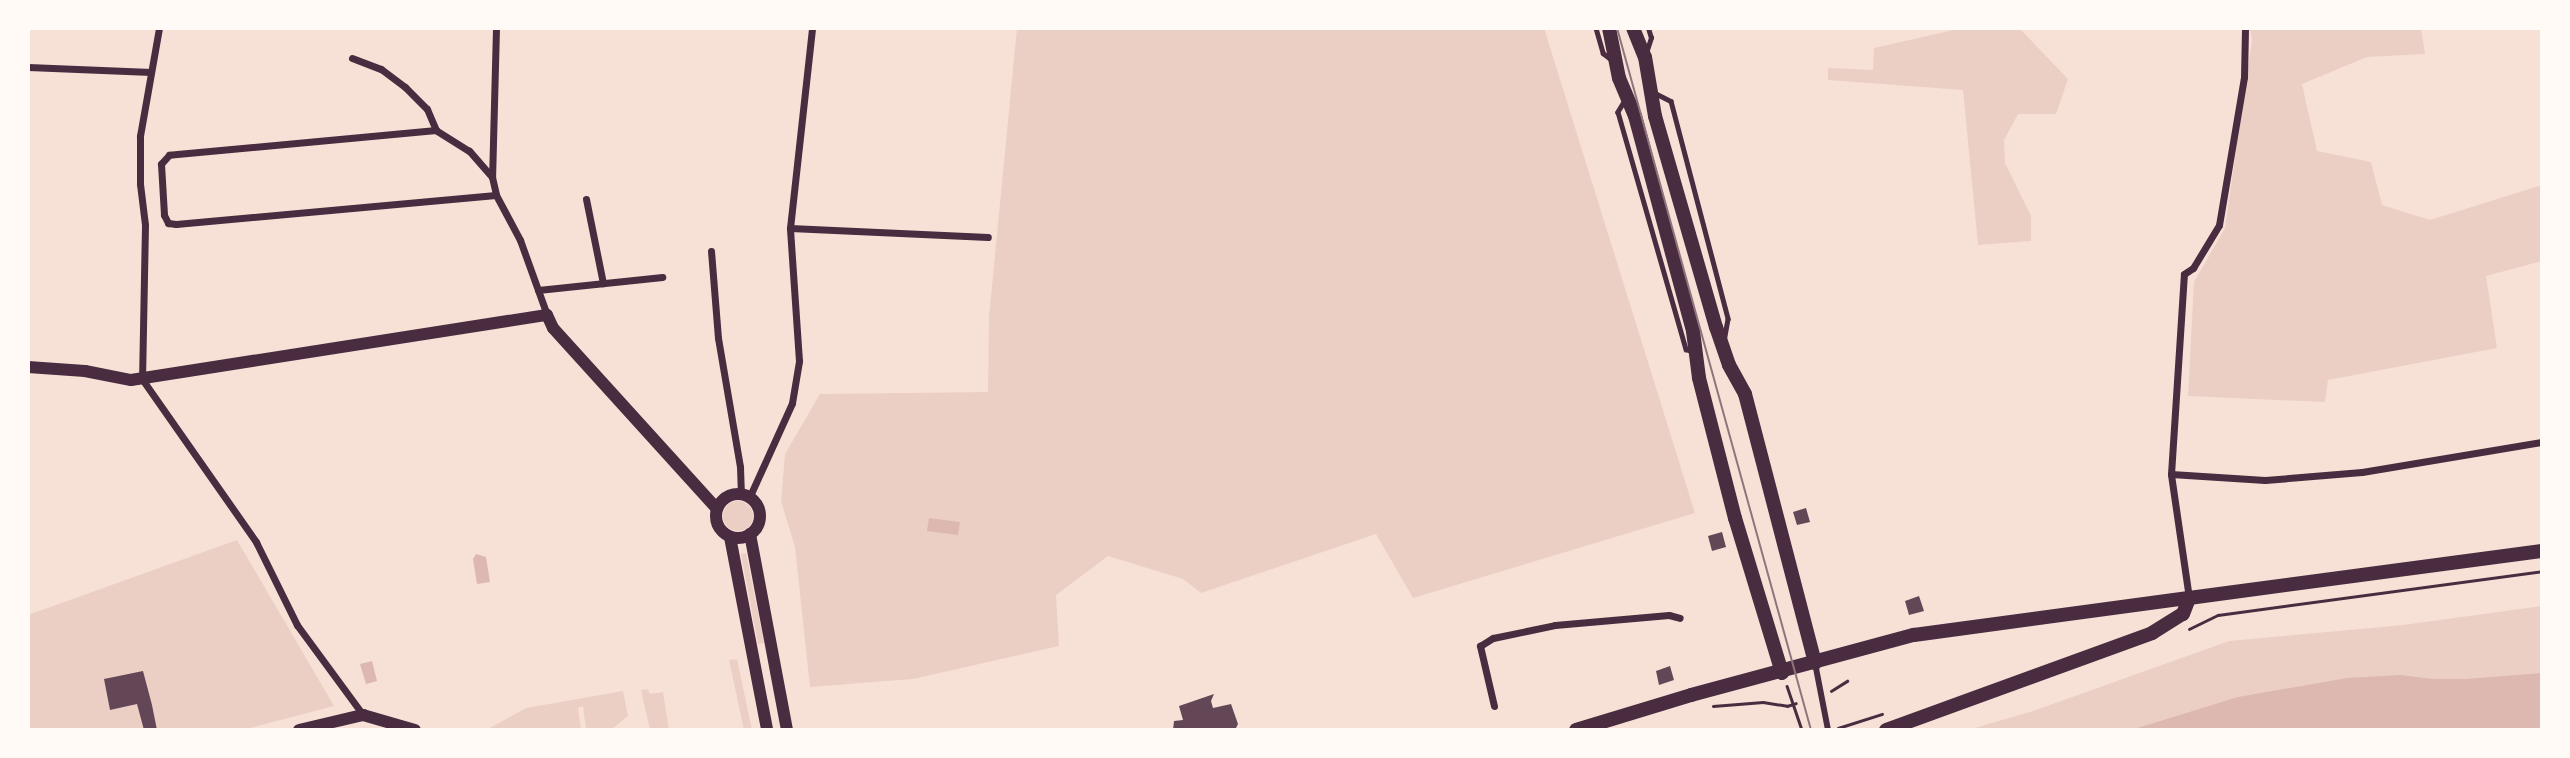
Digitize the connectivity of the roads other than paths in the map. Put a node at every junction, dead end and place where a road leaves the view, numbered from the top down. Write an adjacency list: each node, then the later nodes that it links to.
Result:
1 (159, 28): 13 (street)
2 (496, 28): 15 (street)
3 (812, 28): 18 (street)
4 (1596, 28): 11 (lane)
5 (1609, 28): 11 (main road)
6 (1633, 28): 9 (main road)
7 (1648, 28): 9 (lane)
8 (2245, 28): 28 (street)
9 (1645, 57): 36 (main road)
10 (352, 58): 14 (street)
11 (1615, 63): 37 (main road)
12 (28, 67): 13 (street)
13 (151, 72): 26 (street)
14 (436, 130): 15 (street); 16 (street)
15 (492, 177): 16 (street)
16 (496, 195): 23 (street)
17 (586, 199): 22 (street)
18 (790, 228): 19 (street); 29 (street)
19 (988, 237)
20 (711, 251): 29 (street)
21 (662, 277): 22 (street)
22 (603, 283): 23 (street)
23 (538, 290): 24 (street)
24 (547, 315): 26 (street); 30 (street)
25 (28, 367): 26 (street)
26 (142, 379): 39 (street)
27 (2542, 442): 28 (street)
28 (2171, 474): 34 (street)
29 (745, 496): 30 (street); 31 (street)
30 (717, 509): 32 (street)
31 (750, 534): 32 (street); 44 (street)
32 (730, 537): 43 (street)
33 (2542, 551): 34 (main road)
34 (2189, 598): 36 (main road); 46 (main road)
35 (1680, 618): 38 (street)
36 (1815, 663): 37 (main road); 40 (street)
37 (1782, 673): 45 (main road)
38 (1494, 706)
39 (363, 715): 41 (street); 42 (street)
40 (1828, 727)
41 (299, 730)
42 (415, 730)
43 (767, 730)
44 (787, 730)
45 (1576, 730)
46 (1886, 730)

